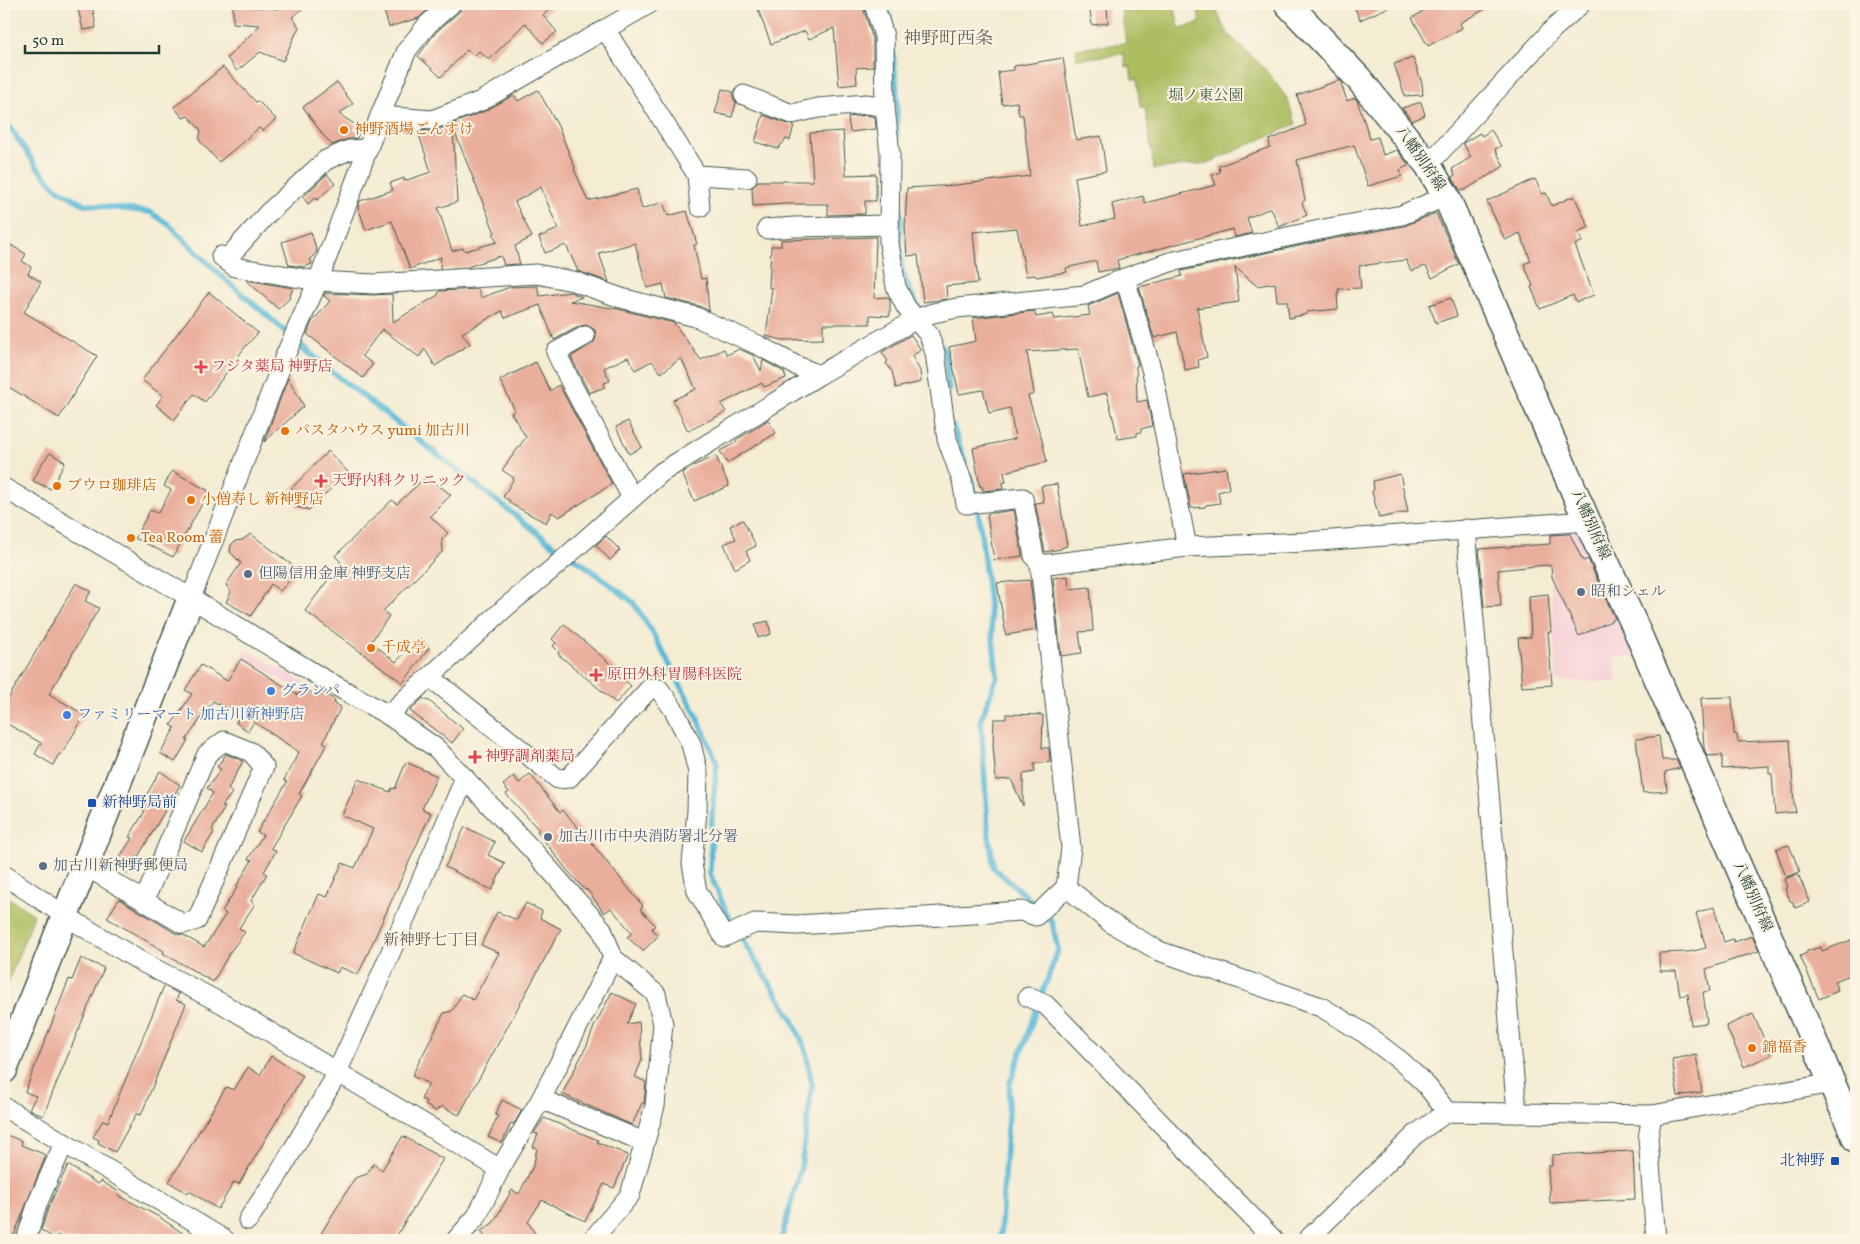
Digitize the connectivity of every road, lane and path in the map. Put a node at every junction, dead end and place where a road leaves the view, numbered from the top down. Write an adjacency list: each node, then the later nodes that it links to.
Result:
1 (451, 4): 9 (street)
2 (649, 4): 6 (street)
3 (876, 4): 8 (street)
4 (1288, 4): 11 (main road, 八幡別府線)
5 (1581, 4): 11 (street)
6 (605, 29): 9 (street); 12 (street)
7 (744, 95): 8 (street)
8 (885, 107): 16 (street)
9 (380, 116): 10 (street)
10 (368, 149): 19 (street); 19 (street)
11 (1428, 165): 14 (main road, 八幡別府線)
12 (696, 175): 13 (street); 15 (street)
13 (747, 178)
14 (1446, 196): 18 (street); 25 (main road, 八幡別府線)
15 (700, 207)
16 (889, 225): 17 (street); 20 (street)
17 (767, 229)
18 (1125, 278): 20 (street); 27 (street)
19 (318, 281): 22 (street); 29 (street)
20 (916, 319): 22 (street); 28 (street)
21 (585, 336): 24 (street)
22 (819, 375): 24 (street)
23 (4, 488): 29 (street)
24 (632, 498): 30 (street)
25 (1587, 521): 26 (street); 42 (main road, 八幡別府線)
26 (1466, 529): 27 (street); 46 (street)
27 (1187, 547): 28 (street)
28 (1040, 565): 35 (street)
29 (191, 598): 31 (street); 33 (main road)
30 (430, 677): 31 (street); 35 (street)
31 (388, 716): 32 (street)
32 (465, 778): 38 (street); 41 (street)
33 (84, 865): 36 (street); 37 (main road)
34 (4, 875): 37 (street)
35 (1066, 887): 45 (street)
36 (144, 901): 36 (street)
37 (64, 915): 40 (main road); 41 (street)
38 (613, 958): 43 (street); 49 (street)
39 (1028, 997): 57 (street)
40 (4, 1070)
41 (335, 1076): 51 (street); 52 (street); 54 (street)
42 (1833, 1083): 47 (street); 48 (main road, 八幡別府線)
43 (541, 1099): 49 (street); 51 (street)
44 (4, 1107): 50 (street)
45 (1447, 1112): 46 (street); 58 (street)
46 (1517, 1113): 47 (street)
47 (1652, 1115): 59 (street)
48 (1856, 1140)
49 (644, 1142): 56 (street)
50 (64, 1143): 53 (street); 54 (street)
51 (500, 1169): 55 (street)
52 (248, 1220)
53 (26, 1240)
54 (226, 1240)
55 (456, 1240)
56 (592, 1240)
57 (1274, 1240)
58 (1307, 1240)
59 (1656, 1240)

